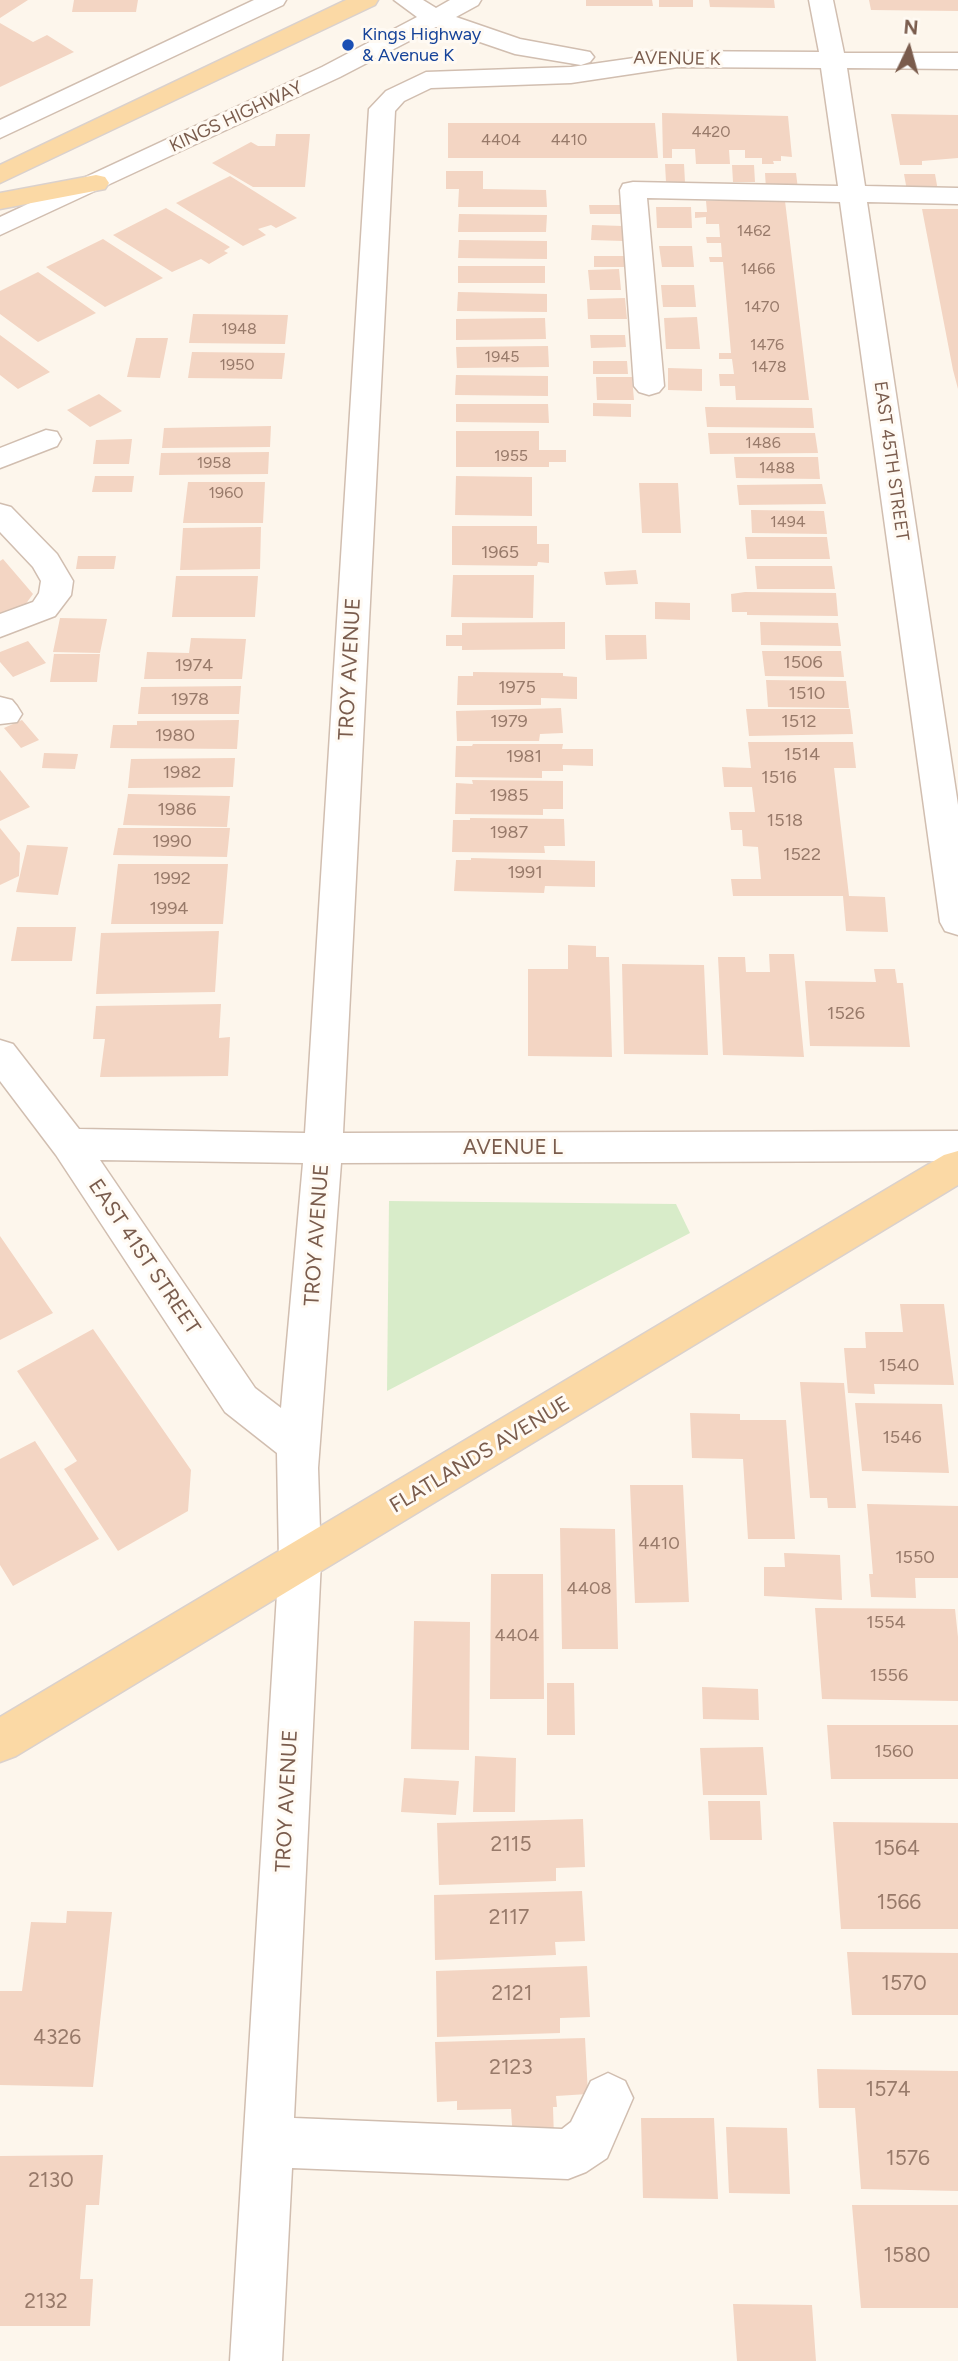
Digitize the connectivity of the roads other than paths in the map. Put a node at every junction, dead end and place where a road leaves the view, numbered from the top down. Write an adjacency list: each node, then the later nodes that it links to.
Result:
1 (274, 0): 10 (street)
2 (366, 0): 11 (main road)
3 (406, 0): 6 (street, AVENUE K)
4 (468, 0): 6 (street, KINGS HIGHWAY)
5 (821, 0): 8 (street, EAST 45TH STREET)
6 (435, 18): 7 (street, AVENUE K); 12 (street, KINGS HIGHWAY)
7 (679, 59): 8 (street, AVENUE K); 26 (street, TROY AVENUE)
8 (833, 61): 9 (street, AVENUE K); 13 (street, EAST 45TH STREET)
9 (958, 61)
10 (0, 130)
11 (0, 175)
12 (96, 183): 15 (main road); 16 (street, KINGS HIGHWAY)
13 (852, 193): 14 (street); 17 (street); 22 (street, EAST 45TH STREET)
14 (958, 195)
15 (0, 201)
16 (0, 227)
17 (649, 386)
18 (46, 439): 19 (street)
19 (0, 459)
20 (0, 514): 21 (street)
21 (0, 626)
22 (958, 922)
23 (0, 1054): 24 (street, EAST 41ST STREET)
24 (69, 1144): 26 (street, AVENUE L); 28 (street, EAST 41ST STREET)
25 (958, 1146): 26 (street, AVENUE L)
26 (323, 1148): 28 (street, TROY AVENUE)
27 (958, 1166): 29 (main road, FLATLANDS AVENUE)
28 (300, 1447): 29 (street, TROY AVENUE)
29 (300, 1561): 30 (main road, FLATLANDS AVENUE); 32 (street, TROY AVENUE)
30 (0, 1741)
31 (608, 2098): 32 (street)
32 (268, 2141): 33 (street, TROY AVENUE)
33 (256, 2361)

